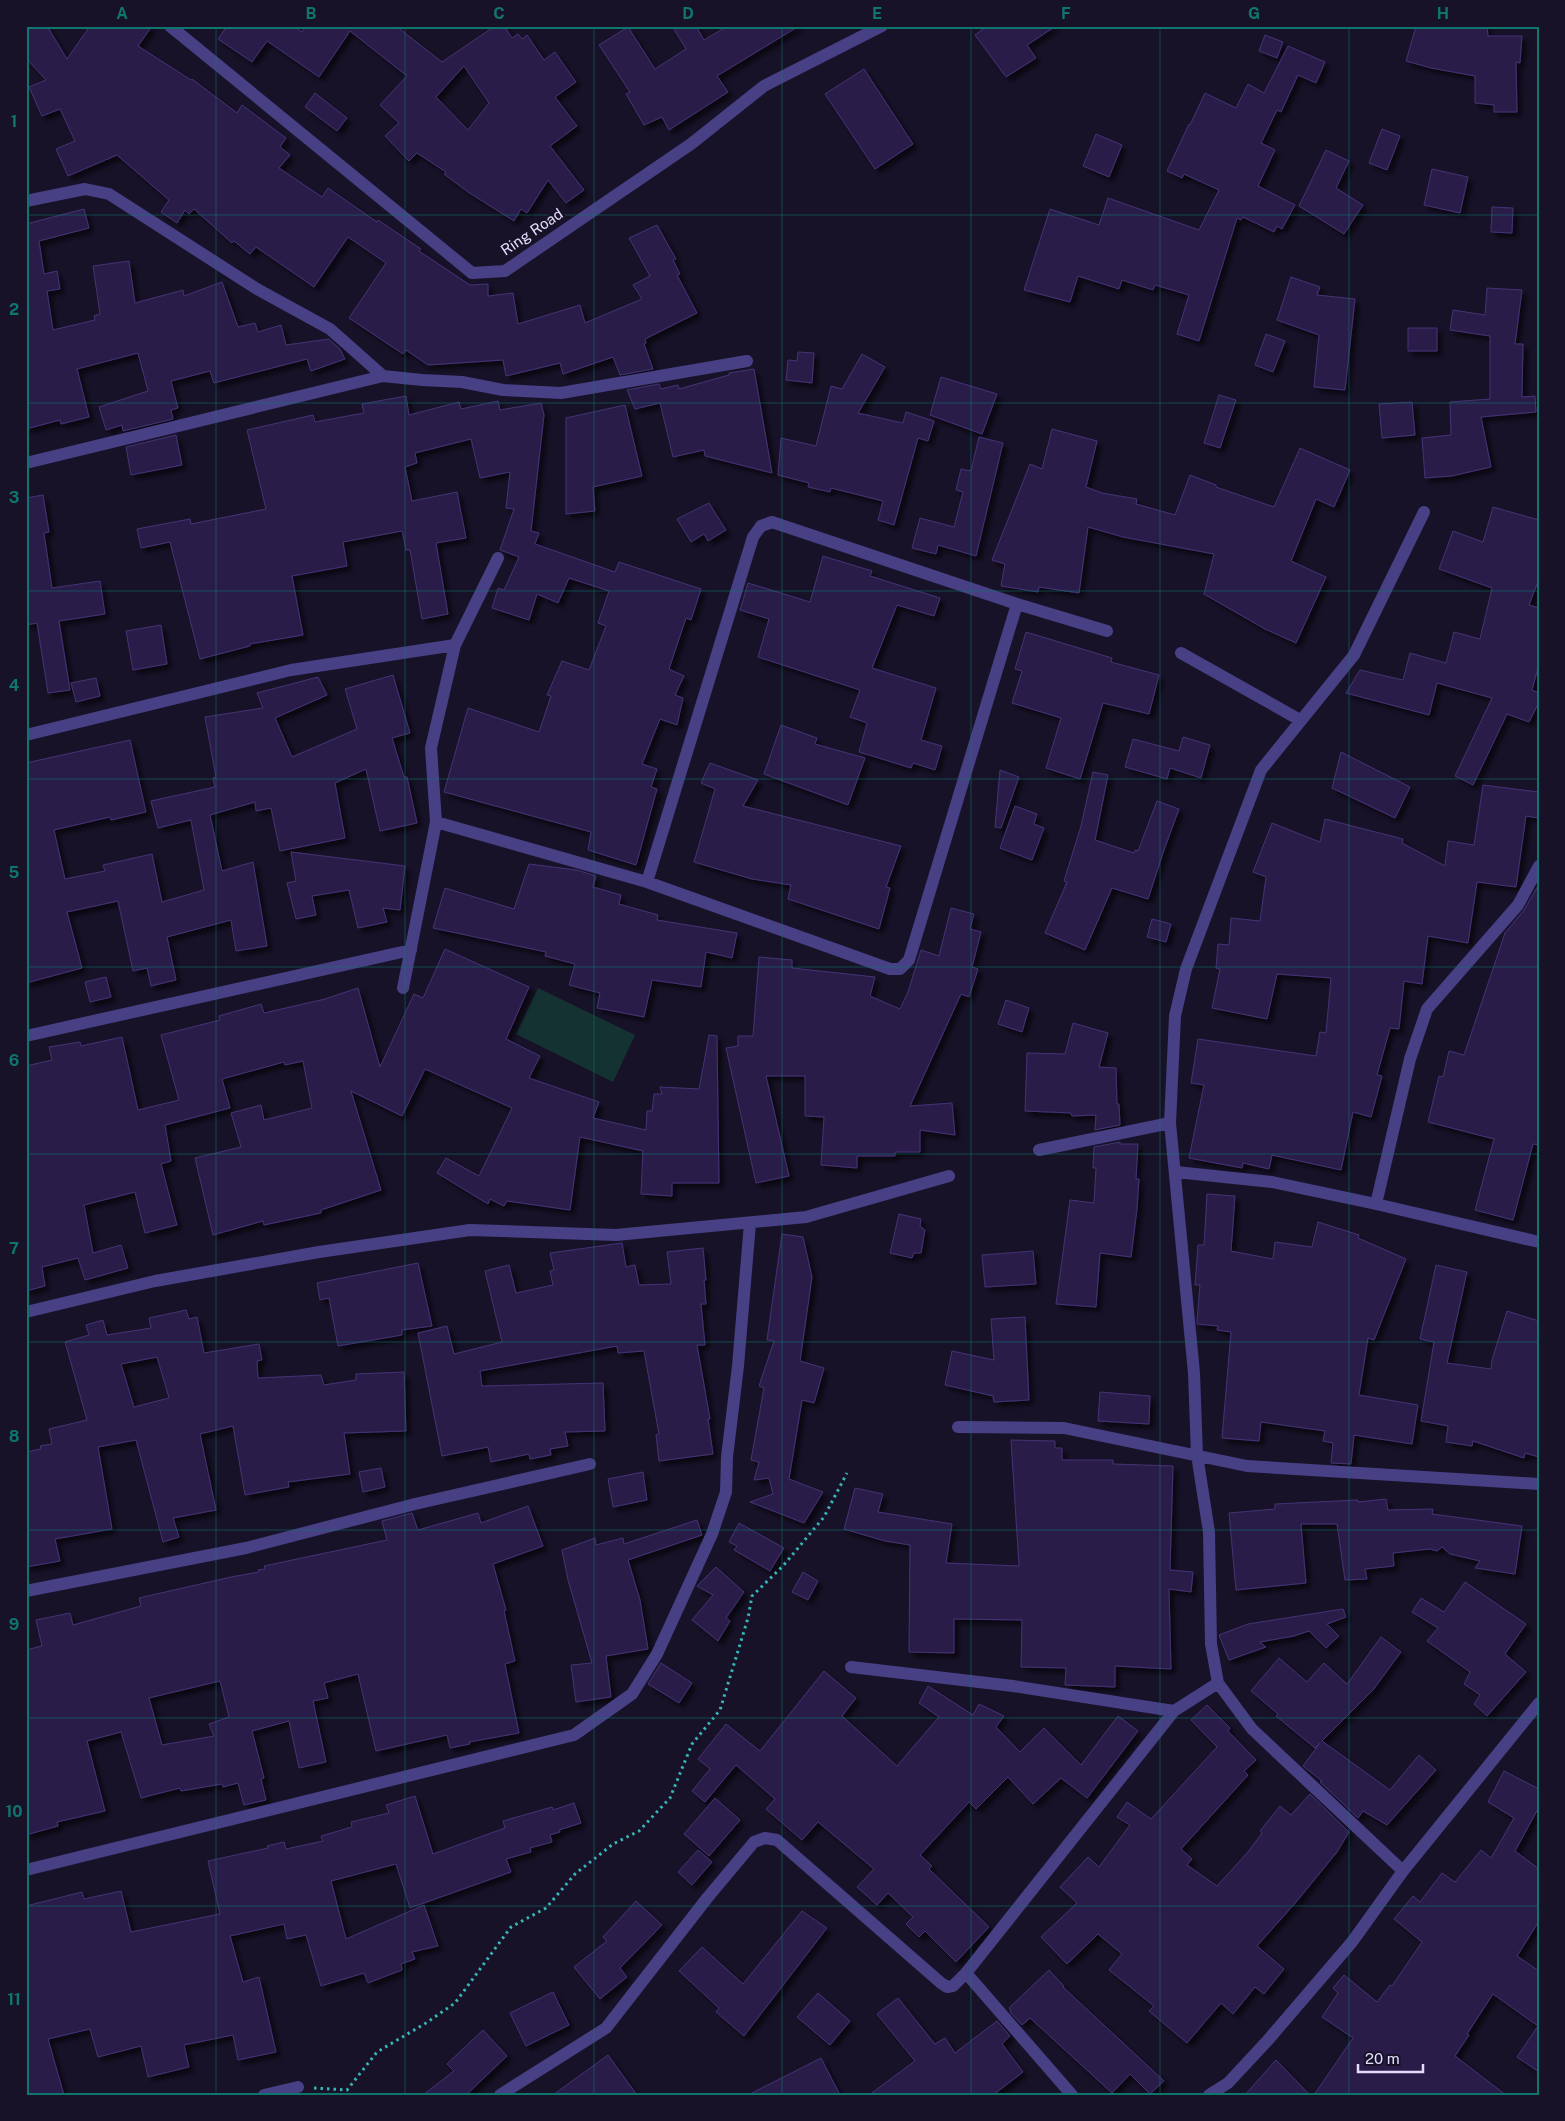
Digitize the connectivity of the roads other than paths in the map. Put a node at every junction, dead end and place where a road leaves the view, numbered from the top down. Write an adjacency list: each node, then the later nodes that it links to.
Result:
1 (170, 26): 2 (street, Ring Road)
2 (882, 26)
3 (26, 201): 5 (street)
4 (747, 361): 5 (street)
5 (383, 376): 6 (street)
6 (26, 463)
7 (1424, 512): 13 (street)
8 (498, 558): 11 (street)
9 (1017, 604): 10 (street); 17 (street); 17 (street)
10 (1107, 630)
11 (455, 645): 14 (street); 15 (street)
12 (1181, 653): 13 (street)
13 (1300, 720): 21 (street)
14 (26, 735)
15 (436, 822): 17 (street); 18 (street)
16 (1539, 866): 25 (street)
17 (647, 882)
18 (411, 950): 19 (street); 20 (street)
19 (403, 988)
20 (26, 1036)
21 (1170, 1123): 22 (street); 23 (street)
22 (1039, 1150)
23 (1176, 1172): 25 (street); 30 (street)
24 (949, 1176): 26 (street)
25 (1376, 1204): 27 (street)
26 (750, 1223): 28 (street); 38 (street)
27 (1539, 1242)
28 (26, 1312)
29 (958, 1427): 30 (street)
30 (1197, 1456): 32 (street); 35 (street)
31 (590, 1464): 33 (street)
32 (1539, 1484)
33 (26, 1591)
34 (851, 1667): 37 (street)
35 (1218, 1683): 37 (street); 39 (street)
36 (1539, 1703): 39 (street)
37 (1174, 1711): 40 (street)
38 (26, 1870)
39 (1403, 1871): 45 (street)
40 (966, 1973): 43 (street); 44 (street)
41 (298, 2087): 42 (street)
42 (264, 2095)
43 (500, 2095)
44 (1072, 2095)
45 (1209, 2095)

